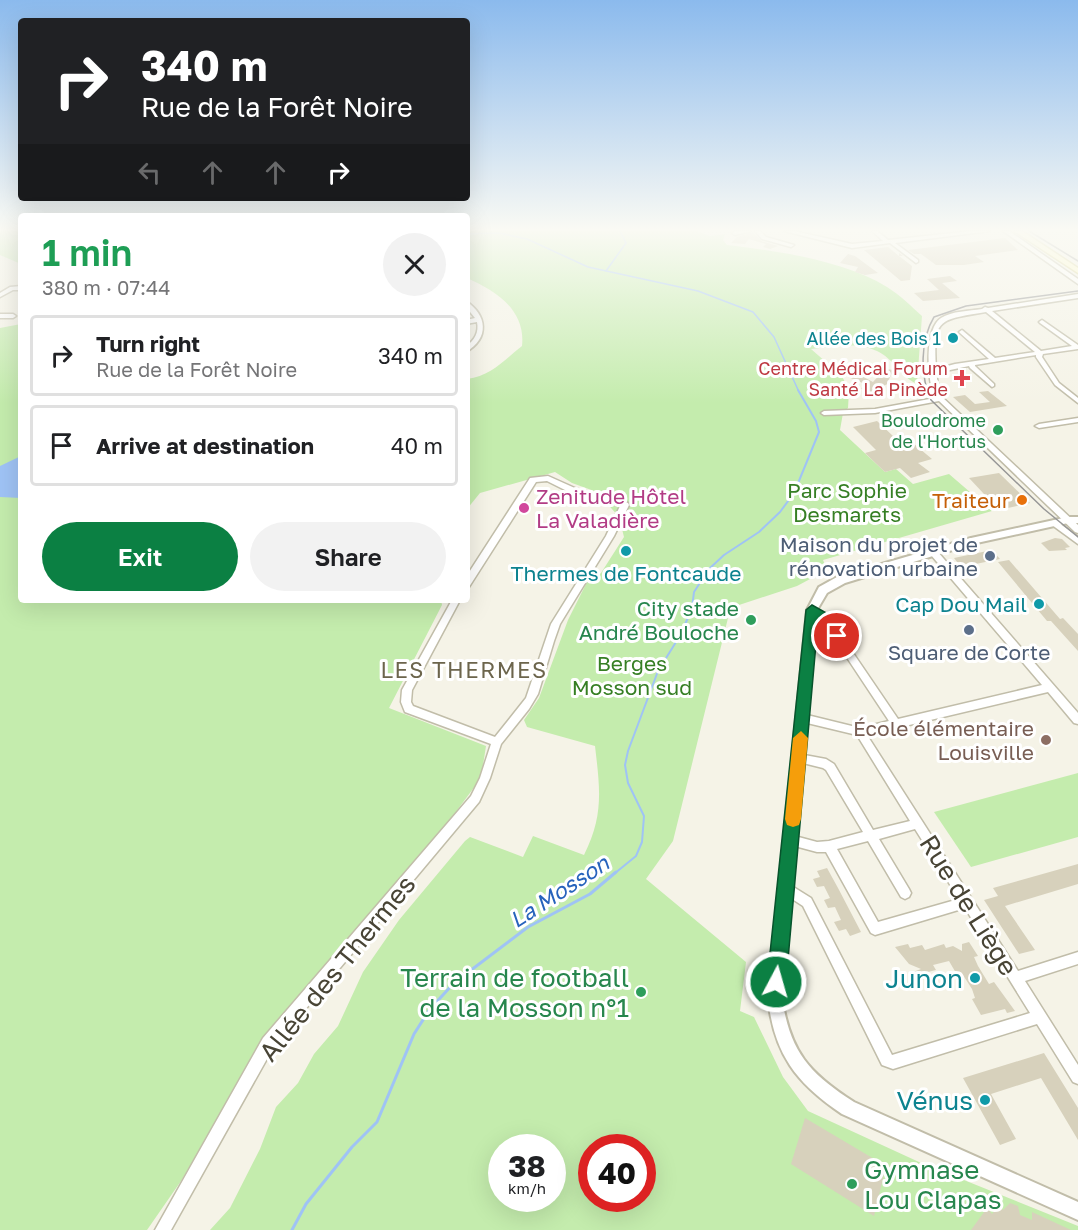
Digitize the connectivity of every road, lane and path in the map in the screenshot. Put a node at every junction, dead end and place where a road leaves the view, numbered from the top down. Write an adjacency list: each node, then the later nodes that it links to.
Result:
1 (1078, 296): 3 (street)
2 (470, 308): 6 (street)
3 (985, 309): 12 (street); 15 (street)
4 (0, 316): 5 (street)
5 (13, 316)
6 (480, 319): 7 (street); 10 (street)
7 (470, 321)
8 (1042, 322): 11 (street)
9 (962, 332): 13 (street)
10 (470, 346)
11 (1078, 347): 12 (street)
12 (1040, 352): 13 (street); 18 (street)
13 (994, 360): 14 (street)
14 (972, 363): 15 (street); 16 (street)
15 (939, 366): 17 (street)
16 (992, 385)
17 (940, 399): 19 (street); 23 (street)
18 (1078, 401)
19 (824, 413)
20 (1078, 420): 21 (street)
21 (1039, 426)
22 (1078, 515): 23 (street)
23 (1073, 520): 24 (street); 25 (street)
24 (1055, 523): 26 (street); 27 (street)
25 (1078, 530)
26 (1078, 541)
27 (934, 553): 30 (street); 31 (street)
28 (470, 579): 36 (street, Allée des Thermes)
29 (454, 603): 36 (street)
30 (812, 610): 32 (street); 34 (street)
31 (1051, 687): 33 (street); 34 (street)
32 (803, 718): 35 (street); 37 (street)
33 (1078, 720)
34 (896, 724): 35 (street)
35 (860, 732): 38 (street, Rue de Liège)
36 (497, 742): 50 (street, Allée des Thermes)
37 (799, 758): 39 (street); 40 (street)
38 (917, 824): 39 (street); 44 (street, Rue de Liège)
39 (870, 836): 41 (street); 43 (street)
40 (791, 840): 41 (street); 42 (street)
41 (829, 846): 44 (street)
42 (787, 889): 47 (street); 49 (street)
43 (905, 893)
44 (967, 902): 46 (street, Rue de Liège)
45 (1078, 958): 46 (street)
46 (1015, 978): 47 (street, Rue de Liège)
47 (1040, 1016): 48 (street, Rue de Liège)
48 (1078, 1077)
49 (1078, 1210)
50 (163, 1230)

